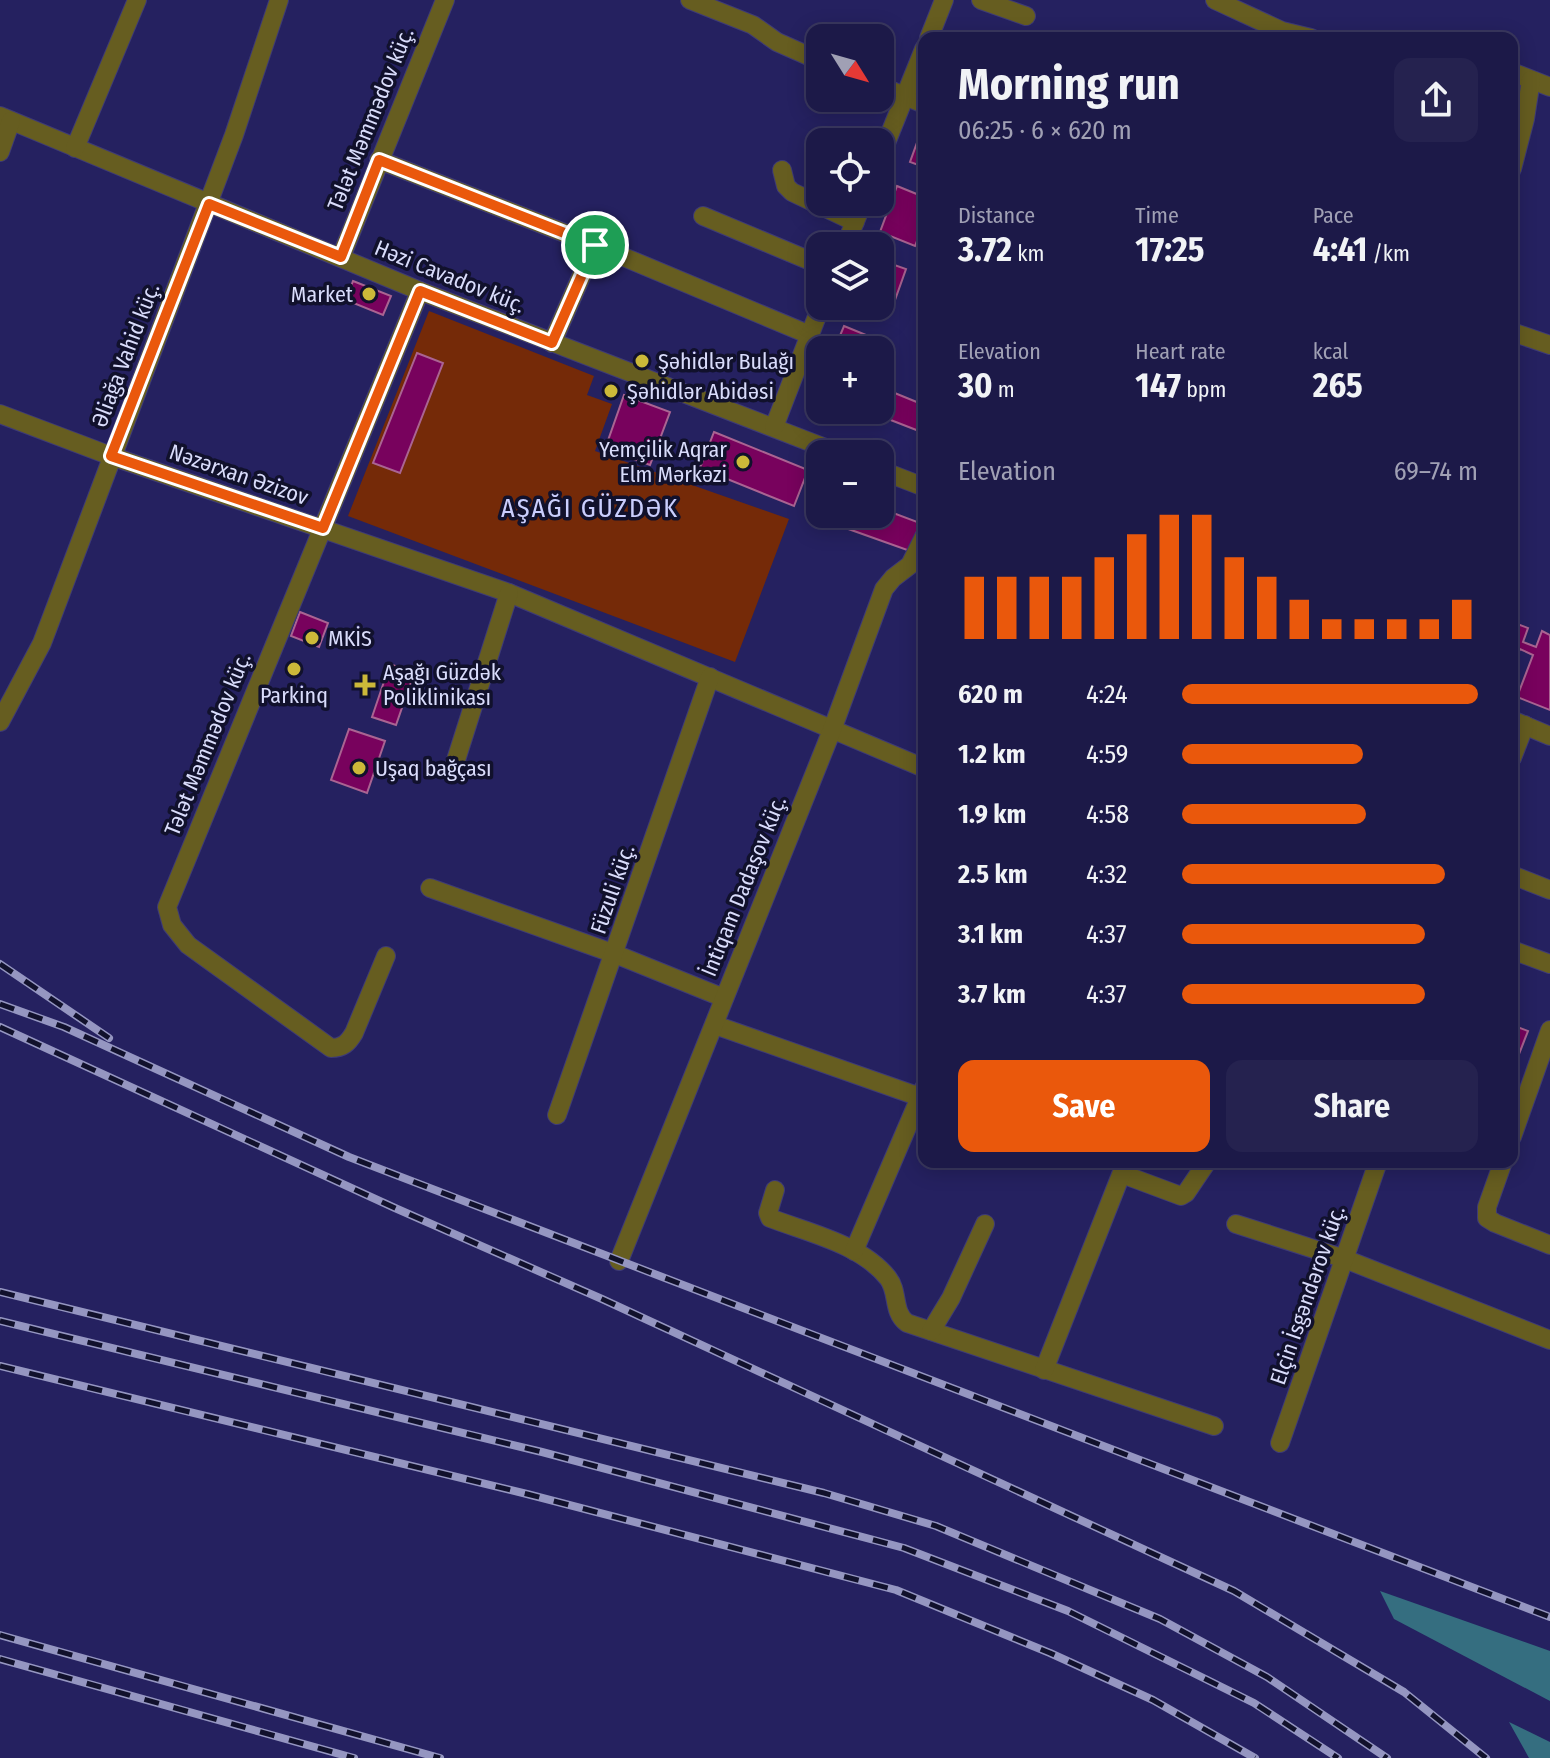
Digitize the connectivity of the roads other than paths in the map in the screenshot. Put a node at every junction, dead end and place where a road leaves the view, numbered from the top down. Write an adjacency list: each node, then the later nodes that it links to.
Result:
1 (137, 0): 22 (street)
2 (279, 0): 26 (street, Əliağa Vahid küç.)
3 (445, 0): 24 (street, Tələt Məmmədov küç.)
4 (690, 0): 11 (street)
5 (944, 0): 9 (street)
6 (981, 0): 8 (street)
7 (1215, 0): 10 (street)
8 (1026, 16)
9 (931, 32)
10 (1276, 32)
11 (806, 55)
12 (918, 63): 17 (street)
13 (1518, 75): 14 (street)
14 (1531, 80): 15 (street); 21 (street)
15 (1550, 87)
16 (894, 92): 17 (street)
17 (904, 96): 18 (street); 20 (street)
18 (918, 102)
19 (6, 119): 22 (street, Həzi Cavadov küç.); 23 (street)
20 (892, 128)
21 (1518, 141)
22 (75, 148): 26 (street, Həzi Cavadov küç.)
23 (0, 152)
24 (379, 160): 31 (street); 32 (street, Tələt Məmmədov küç.)
25 (782, 170): 29 (street)
26 (209, 204): 32 (street, Həzi Cavadov küç.); 43 (street, Əliağa Vahid küç.)
27 (703, 216): 33 (street)
28 (857, 216): 29 (street)
29 (855, 222): 30 (street)
30 (851, 232)
31 (595, 245): 37 (street); 38 (street)
32 (341, 257): 34 (street, Həzi Cavadov küç.)
33 (806, 259)
34 (420, 291): 38 (street, Həzi Cavadov küç.); 46 (street, Tələt Məmmədov küç.)
35 (816, 320): 37 (street)
36 (1518, 334): 39 (street)
37 (810, 335): 41 (street)
38 (552, 343): 41 (street, Həzi Cavadov küç.)
39 (1550, 345)
40 (0, 414): 43 (street, Nəzərxan Əzizov)
41 (774, 427): 42 (street, Həzi Cavadov küç.)
42 (806, 440)
43 (111, 456): 46 (street, Nəzərxan Əzizov); 50 (street, Əliağa Vahid küç.)
44 (894, 475): 45 (street)
45 (918, 485)
46 (323, 528): 48 (street, Nəzərxan Əzizov); 61 (street, Tələt Məmmədov küç.)
47 (918, 549): 52 (street, İntiqam Dadaşov küç.)
48 (509, 593): 49 (street, Nəzərxan Əzizov); 54 (street)
49 (710, 677): 52 (street, Nəzərxan Əzizov); 60 (street, Füzuli küç.)
50 (0, 722)
51 (1518, 723): 53 (street)
52 (832, 730): 55 (street, Nəzərxan Əzizov); 63 (street, İntiqam Dadaşov küç.)
53 (1550, 736)
54 (455, 763)
55 (918, 766)
56 (1518, 877): 58 (street)
57 (430, 888): 60 (street)
58 (1550, 890)
59 (1518, 952): 62 (street)
60 (615, 954): 63 (street); 68 (street, Füzuli küç.)
61 (386, 956)
62 (1550, 964)
63 (724, 998): 64 (street, İntiqam Dadaşov küç.)
64 (715, 1025): 66 (street); 80 (street, İntiqam Dadaşov küç.)
65 (1550, 1030): 69 (street)
66 (918, 1091)
67 (918, 1101): 78 (street)
68 (557, 1115)
69 (1518, 1120)
70 (1124, 1168): 71 (street); 83 (street)
71 (1203, 1168)
72 (1376, 1168): 79 (street, Elçin İsgəndərov küç.)
73 (1501, 1168): 77 (street)
74 (775, 1190): 78 (street)
75 (985, 1224): 81 (street)
76 (1236, 1224): 79 (street)
77 (1550, 1245)
78 (854, 1251): 81 (street)
79 (1345, 1259): 82 (street); 85 (street, Elçin İsgəndərov küç.)
80 (619, 1261)
81 (931, 1331): 83 (street)
82 (1550, 1340)
83 (1044, 1370): 84 (street)
84 (1214, 1426)
85 (1280, 1443)

